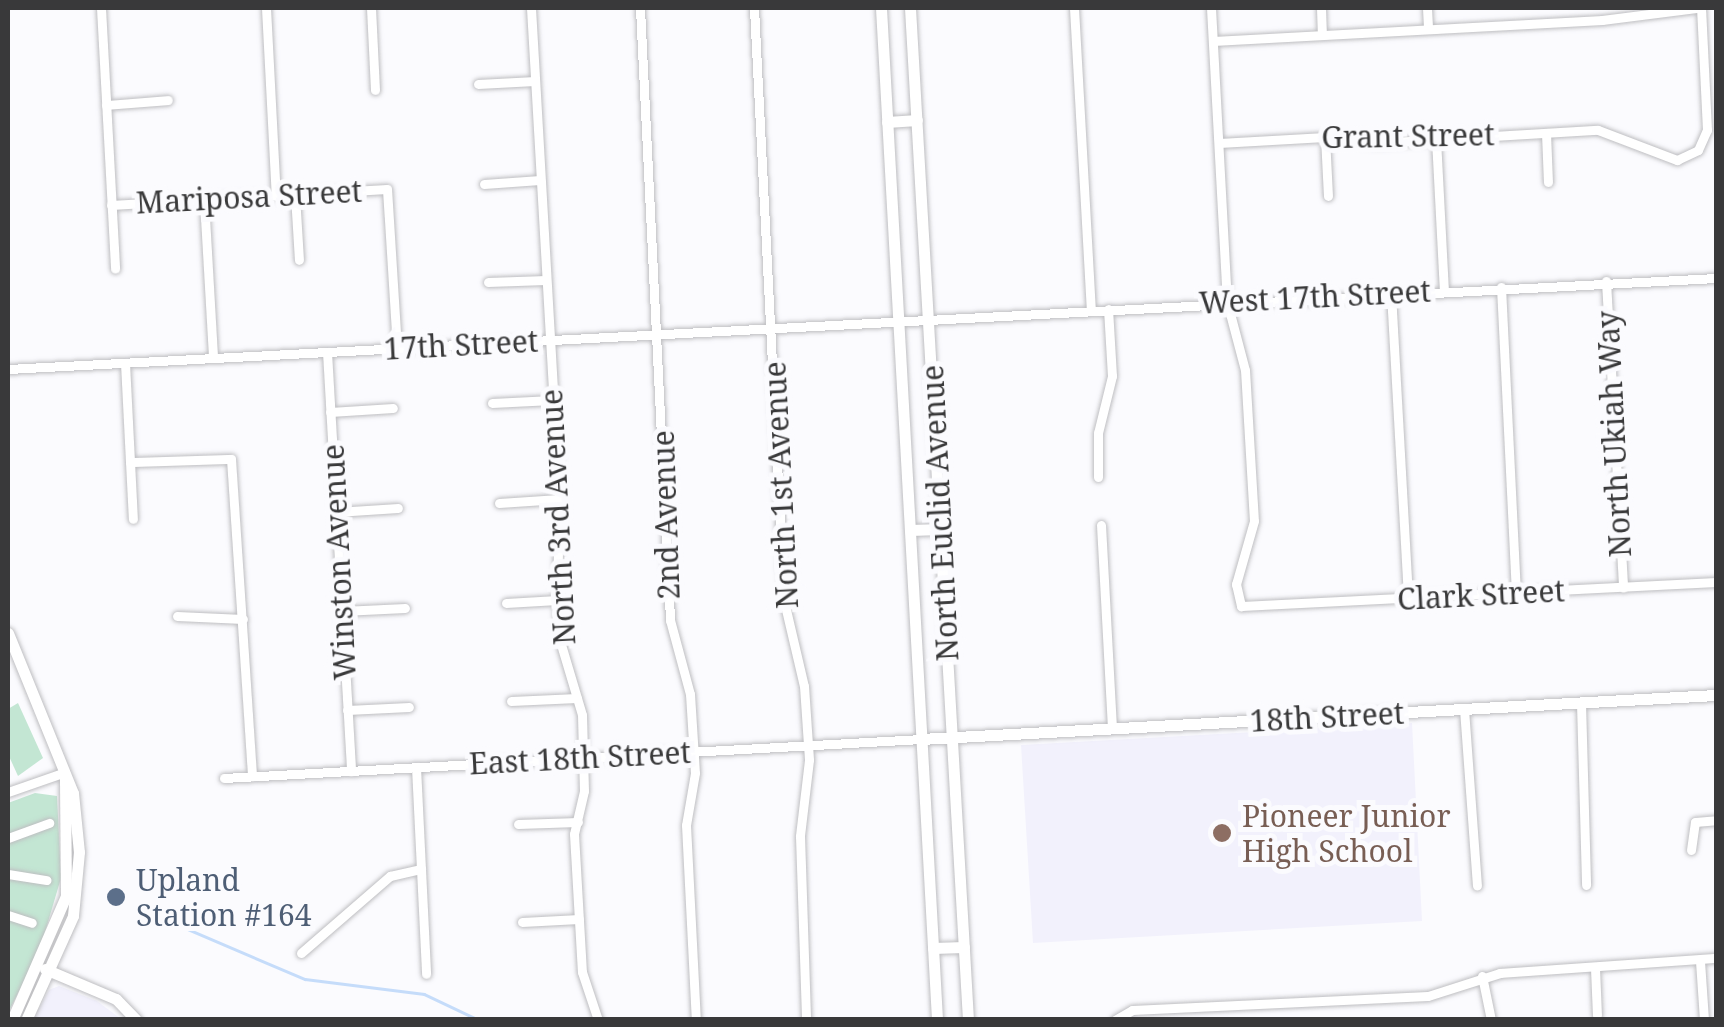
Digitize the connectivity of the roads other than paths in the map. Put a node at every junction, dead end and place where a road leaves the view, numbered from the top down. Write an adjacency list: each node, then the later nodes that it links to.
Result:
1 (101, 8): 23 (street)
2 (266, 8): 34 (street)
3 (371, 8): 21 (street)
4 (531, 8): 19 (street, North 3rd Avenue)
5 (640, 8): 54 (street, 2nd Avenue)
6 (754, 8): 53 (street, North 1st Avenue)
7 (881, 8): 25 (main road, North Euclid Avenue)
8 (910, 8): 24 (main road, North Euclid Avenue)
9 (1074, 8): 49 (street)
10 (1212, 8): 18 (street)
11 (1321, 8): 17 (street)
12 (1427, 8): 16 (street)
13 (1538, 8): 15 (street)
14 (1699, 8): 15 (street); 26 (street, Grant Street)
15 (1539, 24): 16 (street)
16 (1428, 29): 17 (street)
17 (1322, 35): 18 (street)
18 (1213, 42): 29 (street)
19 (535, 81): 20 (street); 30 (street, North 3rd Avenue)
20 (478, 84)
21 (375, 90)
22 (168, 100): 23 (street)
23 (106, 105): 37 (street)
24 (917, 120): 25 (main road); 50 (main road, North Euclid Avenue)
25 (888, 122): 52 (main road, North Euclid Avenue)
26 (1546, 132): 28 (street, Grant Street); 31 (street)
27 (1325, 136): 28 (street, Grant Street); 29 (street, Grant Street); 35 (street)
28 (1436, 139): 45 (street)
29 (1219, 143): 47 (street)
30 (540, 180): 32 (street); 41 (street, North 3rd Avenue)
31 (1548, 182)
32 (484, 184)
33 (295, 194): 34 (street, Mariposa Street); 38 (street); 56 (street, Mariposa Street)
34 (276, 196): 36 (street, Mariposa Street)
35 (1328, 196)
36 (204, 200): 37 (street, Mariposa Street); 58 (street)
37 (111, 205): 39 (street)
38 (299, 260)
39 (115, 269)
40 (1716, 276): 42 (street, West 17th Street)
41 (546, 280): 43 (street); 55 (street, North 3rd Avenue)
42 (1606, 281): 44 (street, West 17th Street); 76 (street, North Ukiah Way)
43 (488, 282)
44 (1501, 287): 45 (street, West 17th Street); 77 (street)
45 (1444, 290): 46 (street, West 17th Street)
46 (1391, 293): 47 (street, West 17th Street); 78 (street)
47 (1227, 302): 48 (street, West 17th Street); 78 (street, Clark Street)
48 (1108, 309): 49 (street, West 17th Street); 66 (street)
49 (1091, 310): 50 (street, West 17th Street)
50 (929, 319): 51 (street, West 17th Street); 73 (main road, North Euclid Avenue)
51 (914, 320): 52 (street, 17th Street)
52 (898, 321): 53 (street, 17th Street); 74 (main road, North Euclid Avenue)
53 (773, 328): 54 (street, 17th Street); 97 (street, North 1st Avenue)
54 (658, 334): 55 (street, 17th Street); 98 (street, 2nd Avenue)
55 (549, 340): 56 (street, 17th Street); 61 (street, North 3rd Avenue)
56 (396, 348): 57 (street, 17th Street)
57 (327, 352): 58 (street, 17th Street); 64 (street, Winston Avenue)
58 (214, 358): 59 (street, 17th Street)
59 (125, 364): 60 (street, 17th Street); 65 (street)
60 (8, 369)
61 (552, 400): 62 (street); 67 (street, North 3rd Avenue)
62 (492, 403)
63 (393, 408): 64 (street)
64 (330, 412): 70 (street, Winston Avenue)
65 (130, 462): 71 (street); 84 (street)
66 (1098, 477)
67 (559, 499): 68 (street); 79 (street, North 3rd Avenue)
68 (499, 503)
69 (398, 508): 70 (street)
70 (336, 512): 82 (street, Winston Avenue)
71 (133, 519)
72 (1101, 525): 93 (street)
73 (941, 528): 74 (main road); 95 (main road, North Euclid Avenue)
74 (910, 530): 96 (main road, North Euclid Avenue)
75 (1716, 582): 76 (street, Clark Street)
76 (1622, 588): 77 (street, Clark Street)
77 (1516, 592): 78 (street, Clark Street)
78 (1408, 599)
79 (558, 600): 80 (street); 87 (street, North 3rd Avenue)
80 (506, 603)
81 (404, 608): 82 (street)
82 (342, 611): 92 (street, Winston Avenue)
83 (177, 616): 84 (street)
84 (243, 618): 103 (street)
85 (8, 633): 102 (main road)
86 (1716, 695): 89 (main road, 18th Street)
87 (577, 698): 88 (street); 99 (street, North 3rd Avenue)
88 (511, 701)
89 (1581, 703): 91 (main road, 18th Street); 115 (street)
90 (409, 707): 92 (street)
91 (1464, 709): 93 (main road, 18th Street); 116 (street)
92 (348, 710): 101 (street, Winston Avenue)
93 (1112, 728): 95 (main road, 18th Street)
94 (937, 738): 95 (main road, 18th Street); 96 (main road, East 18th Street)
95 (953, 738): 121 (main road, North Euclid Avenue)
96 (921, 739): 97 (street, East 18th Street); 122 (main road, North Euclid Avenue)
97 (808, 746): 98 (street, East 18th Street); 137 (street, North 1st Avenue)
98 (694, 752): 99 (street, East 18th Street); 136 (street, 2nd Avenue)
99 (584, 758): 100 (street, East 18th Street); 107 (street, North 3rd Avenue)
100 (416, 767): 101 (street, East 18th Street); 112 (street)
101 (351, 771): 103 (street, East 18th Street)
102 (65, 772): 105 (street); 127 (main road)
103 (252, 776): 104 (street, East 18th Street)
104 (224, 778)
105 (8, 792)
106 (1716, 820): 111 (street)
107 (578, 822): 109 (street); 118 (street, North 3rd Avenue)
108 (49, 823): 110 (street)
109 (518, 824)
110 (8, 838)
111 (1691, 850)
112 (420, 869): 123 (street); 128 (street)
113 (8, 874): 114 (street)
114 (47, 880)
115 (1586, 884)
116 (1478, 886)
117 (8, 914): 120 (street)
118 (580, 918): 119 (street); 135 (street, North 3rd Avenue)
119 (522, 922)
120 (32, 924)
121 (964, 947): 122 (main road); 139 (main road, North Euclid Avenue)
122 (933, 948): 138 (main road, North Euclid Avenue)
123 (300, 953)
124 (1716, 958): 125 (street)
125 (1700, 960): 126 (street); 141 (street)
126 (1595, 968): 129 (street); 130 (street)
127 (45, 969): 132 (main road); 133 (main road); 134 (main road)
128 (426, 974)
129 (1482, 976): 131 (street); 140 (street)
130 (1597, 1015)
131 (1117, 1017)
132 (12, 1020)
133 (26, 1020)
134 (136, 1020)
135 (598, 1020)
136 (696, 1020)
137 (806, 1020)
138 (937, 1020)
139 (968, 1020)
140 (1491, 1020)
141 (1704, 1020)

